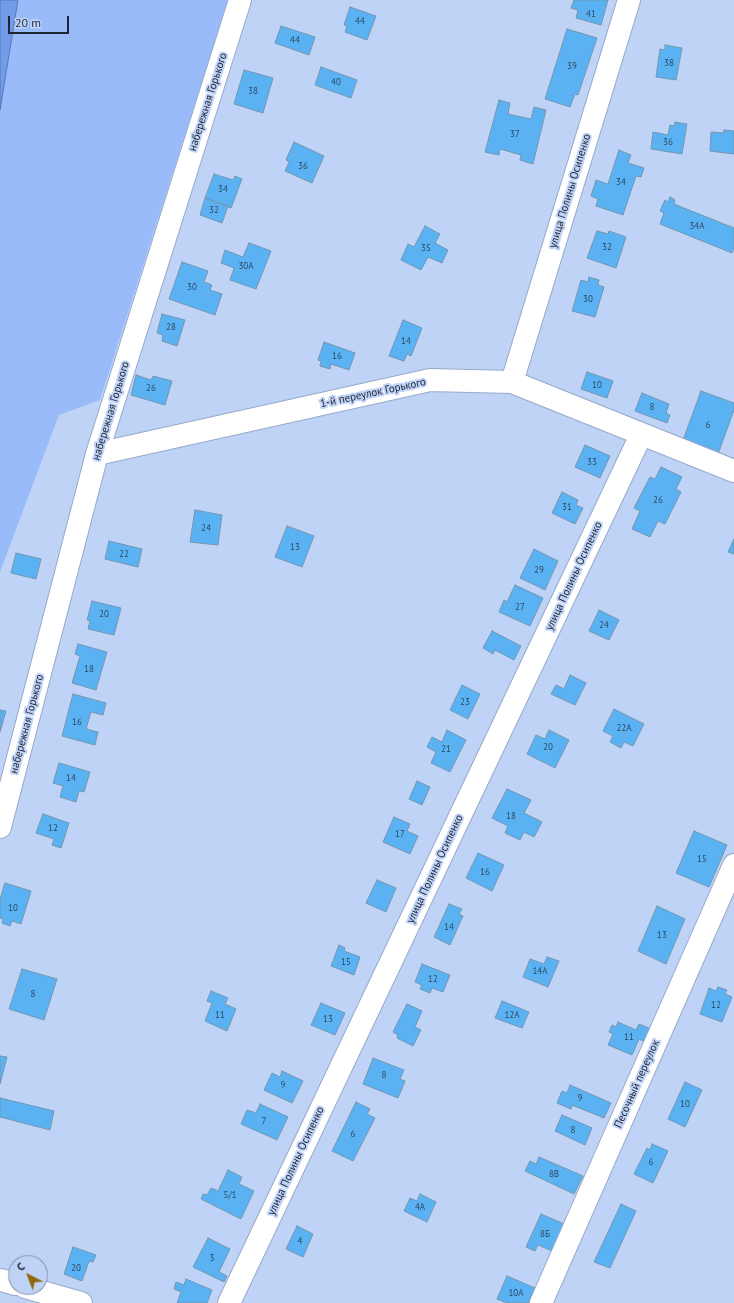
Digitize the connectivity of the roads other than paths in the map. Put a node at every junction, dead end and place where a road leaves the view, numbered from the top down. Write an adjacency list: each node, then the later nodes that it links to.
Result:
1 (240, 0): 5 (street, набережная Горького)
2 (629, 0): 3 (street, улица Полины Осипенко)
3 (512, 382): 4 (street, 1-й переулок Горького); 5 (street, 1-й переулок Горького)
4 (641, 435): 6 (street, 1-й переулок Горького); 11 (street, улица Полины Осипенко)
5 (97, 454): 7 (street, набережная Горького)
6 (734, 471)
7 (0, 827)
8 (734, 865): 12 (street, Песочный переулок)
9 (48, 1294): 10 (street)
10 (81, 1303)
11 (229, 1303)
12 (541, 1303)

